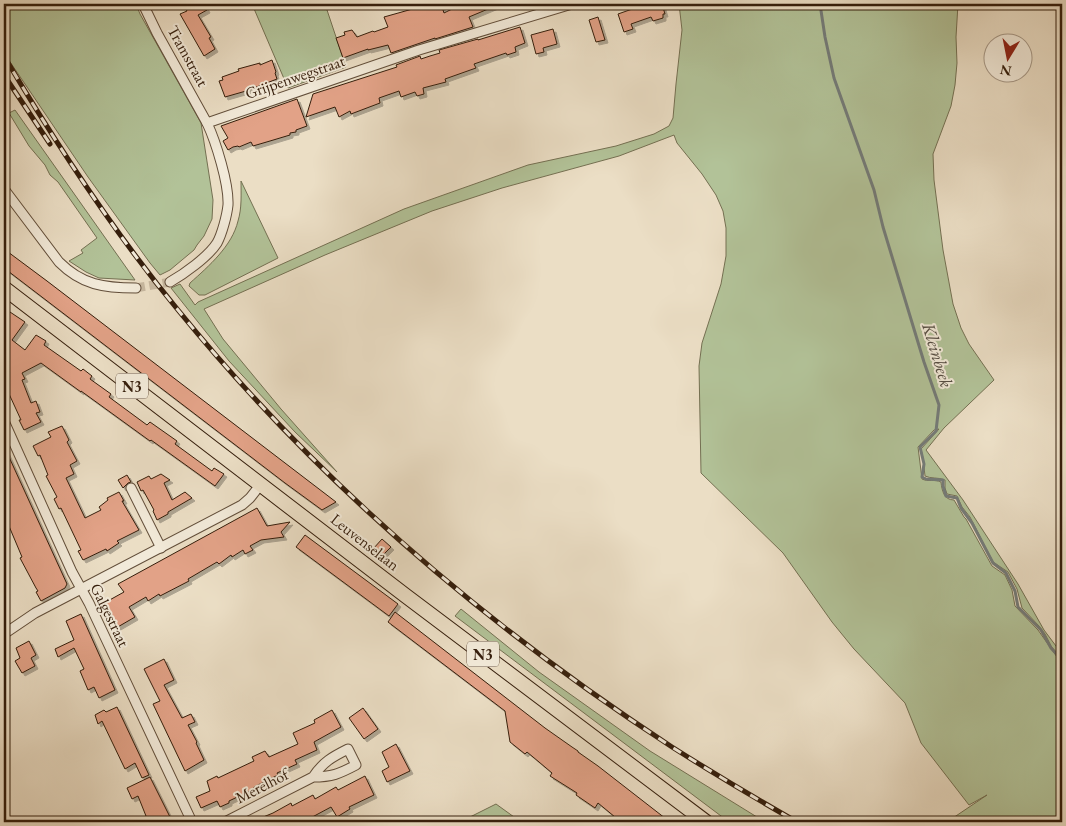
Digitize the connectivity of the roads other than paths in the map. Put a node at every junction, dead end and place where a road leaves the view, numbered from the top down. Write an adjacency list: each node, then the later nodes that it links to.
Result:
1 (143, 4): 3 (street, Tramstraat)
2 (572, 4): 3 (street, Grijpenwegstraat)
3 (207, 123): 5 (street)
4 (4, 189): 7 (street)
5 (170, 282)
6 (4, 288): 9 (main road, Leuvenselaan / N3)
7 (136, 288)
8 (4, 420): 12 (street, Galgestraat)
9 (261, 484): 11 (street); 17 (main road, Leuvenselaan / N3)
10 (131, 488): 11 (street)
11 (161, 548): 12 (street)
12 (82, 590): 13 (street); 15 (street, Galgestraat)
13 (4, 634)
14 (313, 777): 16 (street, Merelhof)
15 (192, 822)
16 (225, 822)
17 (706, 822)

